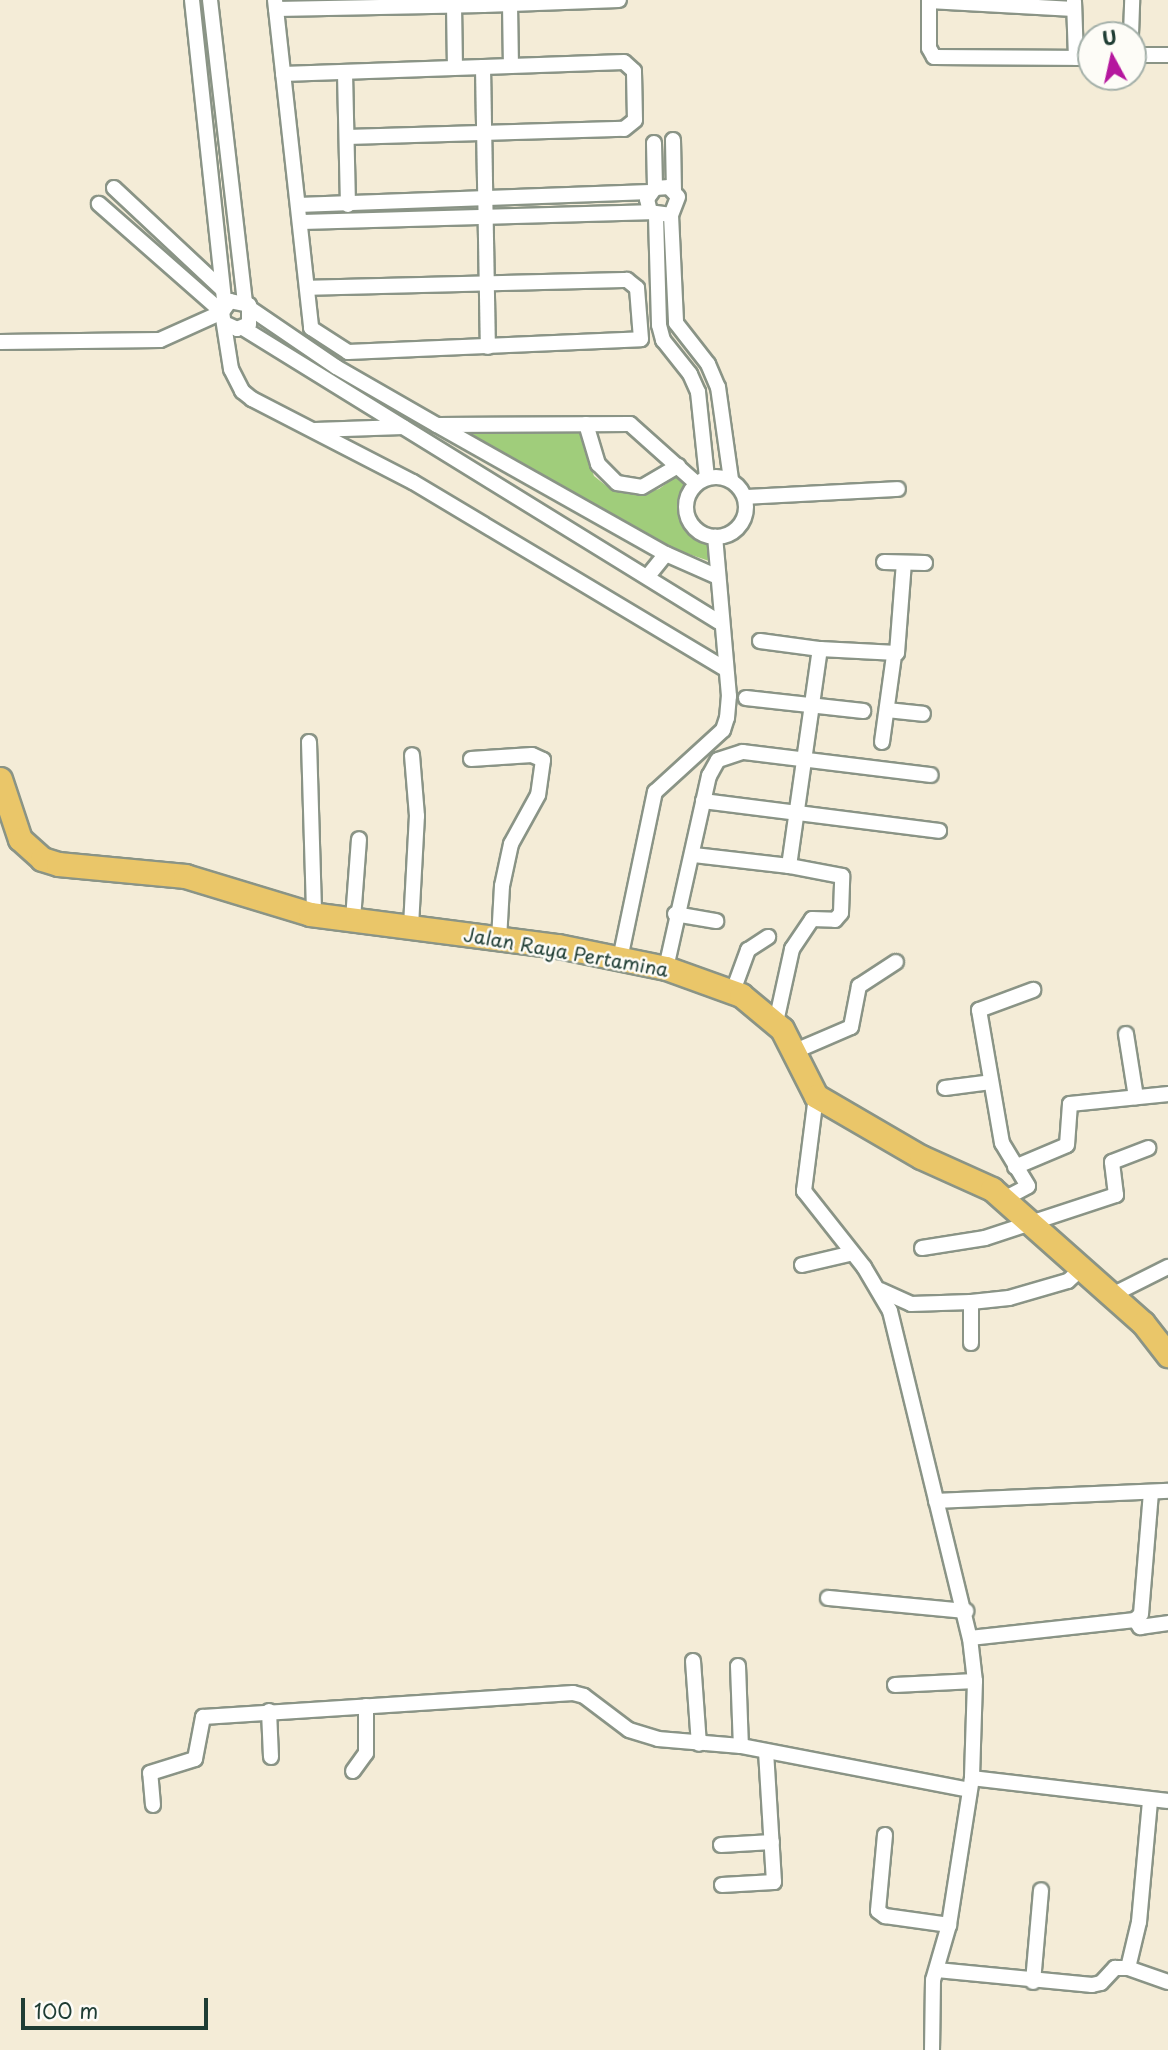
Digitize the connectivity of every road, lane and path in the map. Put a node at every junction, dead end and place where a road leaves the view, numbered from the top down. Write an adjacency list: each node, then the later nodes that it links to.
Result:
1 (192, 0): 35 (street)
2 (210, 0): 40 (street)
3 (619, 0): 7 (street)
4 (1132, 0): 11 (street)
5 (929, 1): 10 (street); 15 (street)
6 (483, 2): 7 (street); 9 (street)
7 (510, 4): 16 (street)
8 (276, 5): 9 (street); 20 (street)
9 (454, 5): 17 (street)
10 (1074, 5): 12 (street)
11 (1131, 21)
12 (1077, 23)
13 (1147, 55): 14 (street)
14 (1168, 55)
15 (1077, 58)
16 (511, 66): 18 (street); 21 (street)
17 (455, 67): 18 (street); 19 (street)
18 (483, 67): 21 (street)
19 (345, 73): 20 (street); 22 (street)
20 (283, 75): 30 (street)
21 (485, 132): 22 (street); 28 (street)
22 (346, 137): 31 (street)
23 (673, 140): 27 (street)
24 (654, 143): 26 (street)
25 (114, 188): 36 (street)
26 (652, 190): 27 (street); 28 (street); 32 (street)
27 (674, 191): 32 (street)
28 (485, 199): 31 (street); 33 (street)
29 (99, 204): 41 (street)
30 (298, 205): 31 (street); 34 (street)
31 (348, 205)
32 (659, 214): 33 (street); 50 (street); 51 (street)
33 (485, 215): 34 (street); 37 (street)
34 (300, 222): 38 (street)
35 (218, 249): 36 (street); 39 (street)
36 (196, 265): 39 (street)
37 (487, 280): 38 (street); 44 (street); 44 (street)
38 (307, 288): 44 (street)
39 (222, 289): 41 (street)
40 (248, 306): 41 (street); 42 (street); 46 (street)
41 (224, 314): 42 (street); 43 (street); 48 (street)
42 (243, 328): 47 (street)
43 (0, 342)
44 (488, 347)
45 (586, 424): 46 (street); 49 (street); 49 (street)
46 (437, 425): 47 (street); 55 (street)
47 (404, 427): 48 (street); 59 (street)
48 (312, 430): 65 (street)
49 (678, 466): 50 (street)
50 (702, 480): 51 (street); 54 (street)
51 (731, 480): 53 (street)
52 (898, 489): 53 (street)
53 (745, 497): 54 (street)
54 (715, 537): 60 (street)
55 (666, 554): 59 (street); 60 (street)
56 (884, 562): 57 (street)
57 (904, 563): 58 (street); 64 (street)
58 (925, 563)
59 (648, 576): 61 (street)
60 (718, 577): 61 (street)
61 (719, 622): 65 (street)
62 (761, 641): 63 (street)
63 (820, 649): 64 (street); 67 (street)
64 (894, 656): 68 (street)
65 (725, 669): 91 (street)
66 (746, 698): 67 (street)
67 (811, 705): 69 (street); 75 (street)
68 (887, 710): 70 (street); 72 (street)
69 (863, 711)
70 (923, 714)
71 (309, 742): 85 (street)
72 (882, 742)
73 (412, 755): 88 (street)
74 (471, 759): 90 (street)
75 (803, 759): 76 (street); 78 (street); 79 (street)
76 (931, 775)
77 (0, 779): 85 (main road, Jalan Raya Pertamina)
78 (703, 801): 79 (street); 82 (street)
79 (795, 813): 80 (street); 83 (street)
80 (939, 831)
81 (359, 839): 86 (street)
82 (694, 855): 83 (street); 84 (street)
83 (789, 866): 96 (street)
84 (675, 914): 87 (street); 93 (street)
85 (314, 915): 86 (main road, Jalan Raya Pertamina)
86 (353, 919): 88 (main road, Jalan Raya Pertamina)
87 (716, 921)
88 (411, 926): 90 (main road, Jalan Raya Pertamina)
89 (768, 937): 95 (street)
90 (499, 939): 91 (main road, Jalan Raya Pertamina)
91 (620, 959): 93 (main road, Jalan Raya Pertamina)
92 (896, 962): 98 (street)
93 (666, 968): 95 (main road, Jalan Raya Pertamina)
94 (1033, 990): 99 (street)
95 (733, 991): 96 (main road, Jalan Raya Pertamina)
96 (776, 1022): 98 (main road, Jalan Raya Pertamina)
97 (1126, 1034): 103 (street)
98 (793, 1052): 102 (main road, Jalan Raya Pertamina)
99 (991, 1082): 100 (street); 105 (street)
100 (945, 1088)
101 (1168, 1094): 103 (street)
102 (816, 1096): 106 (main road); 109 (street)
103 (1136, 1097): 105 (street)
104 (1148, 1147): 107 (street)
105 (1015, 1167): 106 (street)
106 (1004, 1199): 107 (main road)
107 (1034, 1222): 108 (street); 112 (main road)
108 (922, 1248)
109 (853, 1253): 110 (street); 113 (street)
110 (802, 1265)
111 (1168, 1267): 114 (street)
112 (1081, 1269): 114 (main road); 115 (street)
113 (880, 1290): 115 (street); 120 (street)
114 (1112, 1295): 117 (main road)
115 (971, 1303): 116 (street)
116 (971, 1343)
117 (1166, 1348)
118 (1168, 1491): 119 (street)
119 (1151, 1493): 120 (street); 123 (street)
120 (936, 1501): 122 (street)
121 (828, 1598): 122 (street)
122 (966, 1611): 125 (street)
123 (1135, 1620): 124 (street); 125 (street)
124 (1168, 1623)
125 (970, 1638): 128 (street)
126 (693, 1661): 132 (street)
127 (738, 1666): 133 (street)
128 (975, 1681): 129 (street); 137 (street)
129 (895, 1685)
130 (366, 1706): 131 (street); 132 (street); 136 (street)
131 (269, 1711): 135 (street); 140 (street)
132 (699, 1744): 133 (street)
133 (741, 1746): 134 (street)
134 (766, 1751): 137 (street); 142 (street)
135 (271, 1757)
136 (353, 1771)
137 (970, 1784): 138 (street); 146 (street)
138 (1150, 1801): 139 (street); 147 (street)
139 (1168, 1801)
140 (153, 1805)
141 (885, 1835): 146 (street)
142 (772, 1842): 143 (street); 144 (street)
143 (720, 1845)
144 (722, 1885)
145 (1041, 1890): 149 (street)
146 (949, 1925): 148 (street)
147 (1128, 1968): 149 (street); 150 (street)
148 (937, 1970): 149 (street); 151 (street)
149 (1033, 1982)
150 (1168, 1982)
151 (932, 2050)

